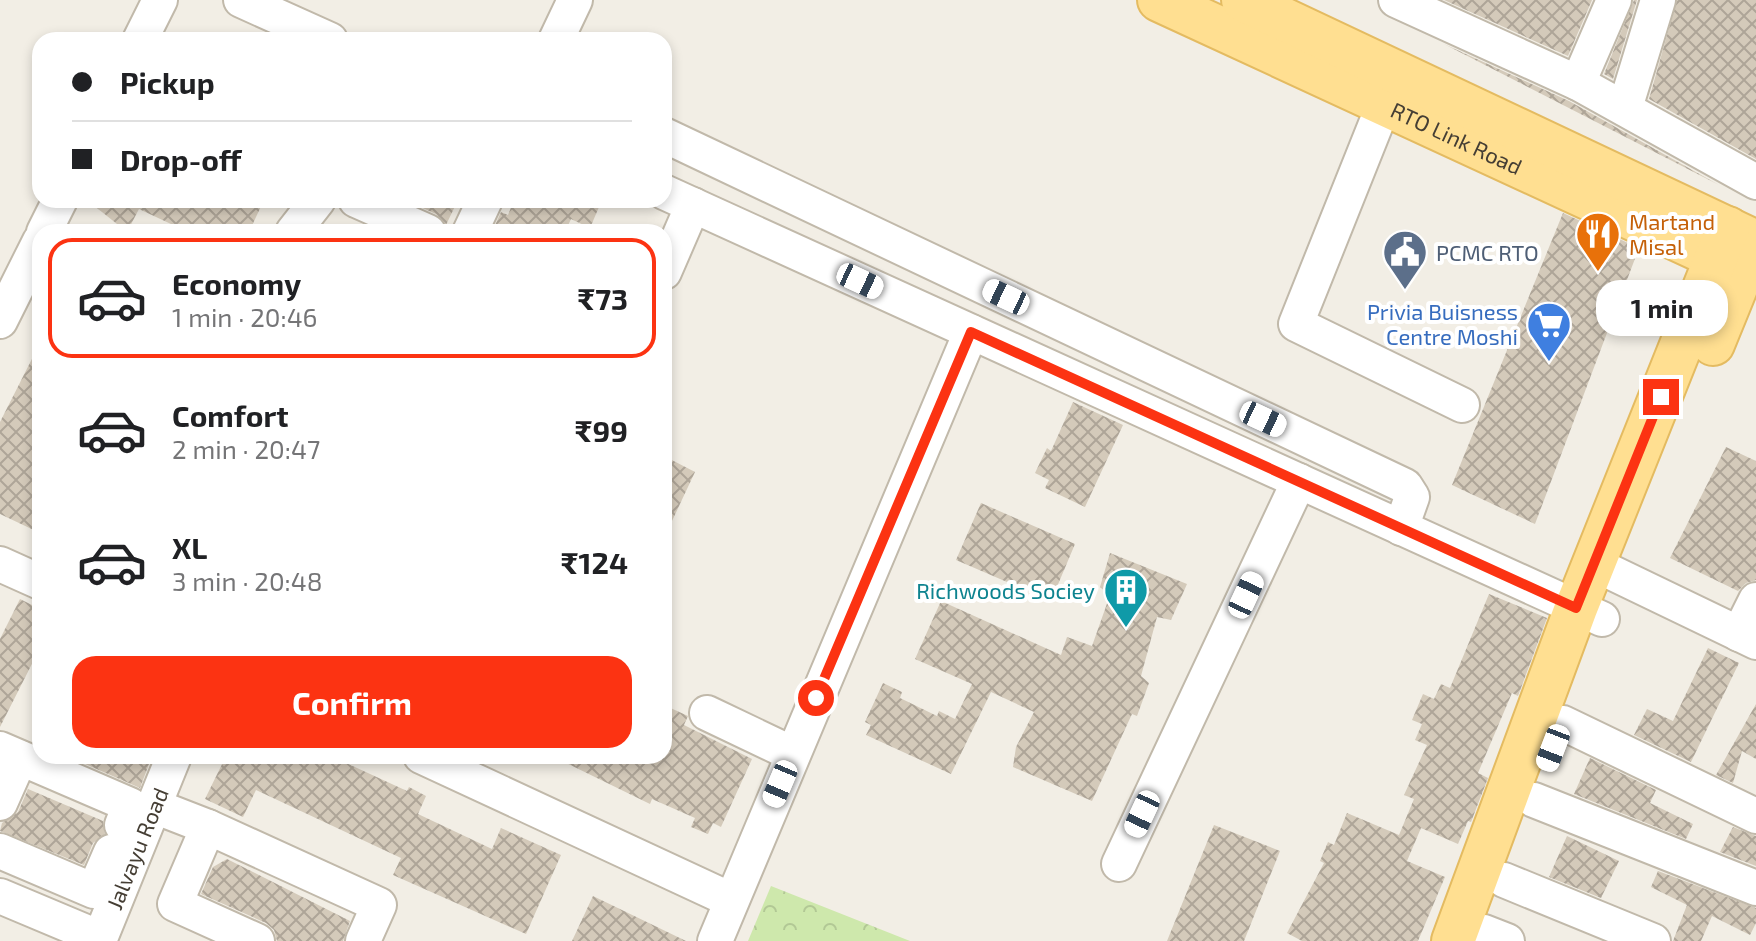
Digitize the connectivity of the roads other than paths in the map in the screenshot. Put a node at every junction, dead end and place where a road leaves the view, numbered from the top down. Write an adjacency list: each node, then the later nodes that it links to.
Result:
1 (160, 0): 9 (street)
2 (241, 0): 10 (street)
3 (575, 0): 11 (street)
4 (1159, 0): 13 (main road, RTO Link Road)
5 (1243, 0): 23 (main road, RTO Link Road)
6 (1396, 0): 12 (street)
7 (1614, 0): 12 (street)
8 (1658, 0): 14 (street)
9 (144, 32)
10 (312, 32)
11 (560, 32)
12 (1578, 83): 14 (street)
13 (1384, 104): 23 (main road, RTO Link Road); 27 (street)
14 (1625, 108): 16 (street)
15 (672, 139): 29 (street)
16 (1756, 182)
17 (678, 199): 22 (street); 26 (street)
18 (312, 208): 20 (street)
19 (374, 208): 21 (street)
20 (299, 224)
21 (410, 224)
22 (672, 230)
23 (1742, 253): 31 (main road)
24 (32, 257): 25 (street)
25 (0, 321)
26 (971, 332): 28 (street); 39 (street)
27 (1462, 405)
28 (1299, 481): 29 (street); 50 (street)
29 (1401, 528): 34 (street)
30 (0, 564): 32 (street)
31 (1606, 570): 34 (main road); 35 (street)
32 (32, 578)
33 (1756, 600): 35 (street)
34 (1589, 614): 37 (main road); 56 (main road)
35 (1748, 638)
36 (707, 713): 39 (street)
37 (1563, 723): 44 (main road); 46 (street)
38 (10, 754): 40 (street); 45 (street)
39 (793, 754): 54 (street)
40 (32, 763)
41 (34, 764): 47 (street)
42 (170, 764): 47 (street, Jalvayu Road)
43 (448, 764): 54 (street)
44 (1534, 800): 51 (main road); 52 (street)
45 (0, 803)
46 (1756, 816)
47 (140, 821): 48 (street); 49 (street); 55 (street, Jalvayu Road)
48 (208, 827): 57 (street); 58 (street)
49 (0, 851)
50 (1119, 864)
51 (1504, 880): 56 (main road); 60 (street)
52 (1756, 888)
53 (0, 896): 55 (street)
54 (731, 900): 59 (street)
55 (99, 939)
56 (1481, 939)
57 (257, 941)
58 (363, 941)
59 (715, 941)
60 (1653, 941)

